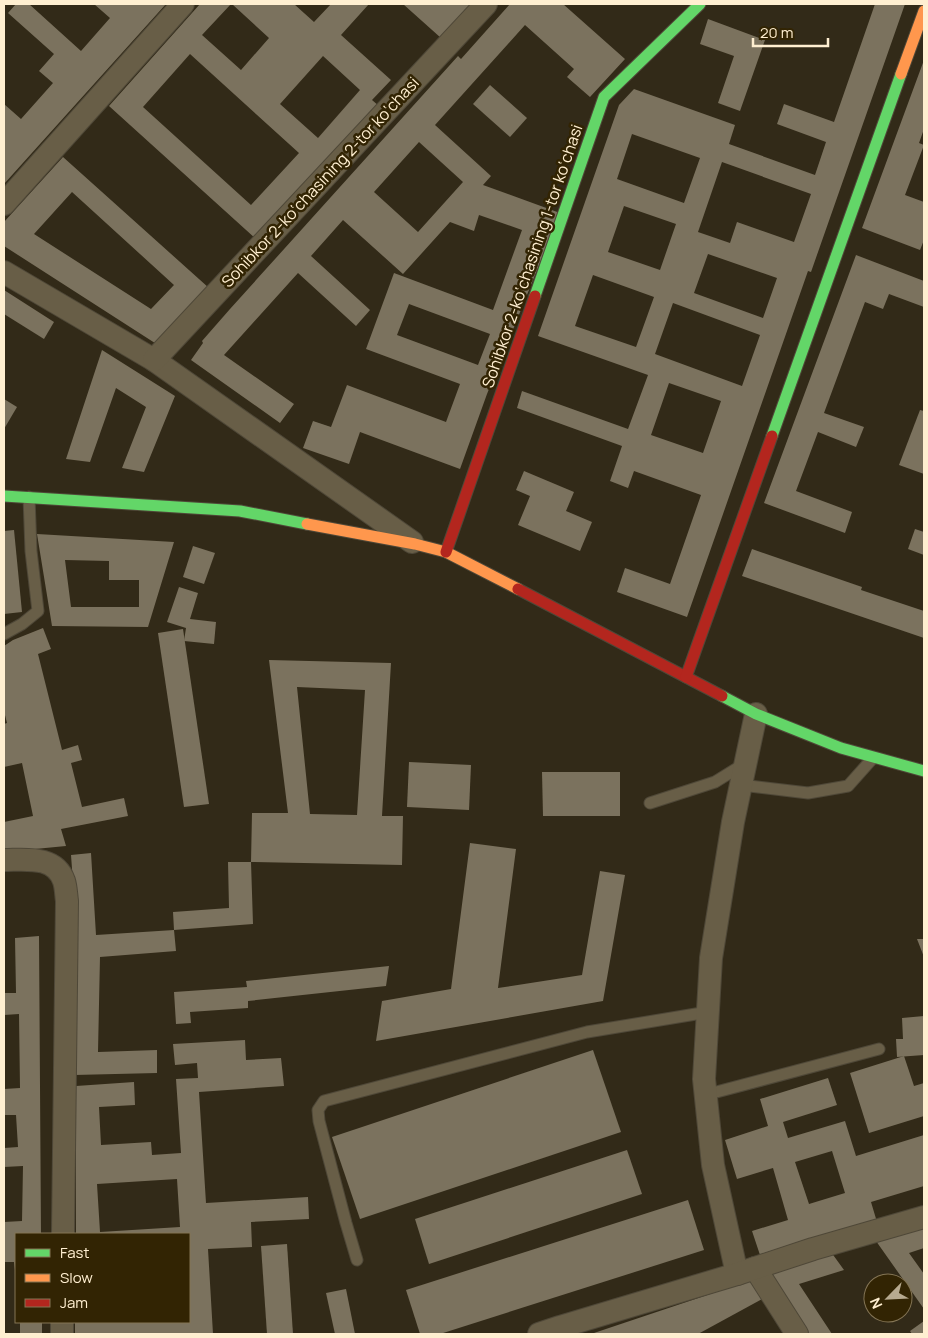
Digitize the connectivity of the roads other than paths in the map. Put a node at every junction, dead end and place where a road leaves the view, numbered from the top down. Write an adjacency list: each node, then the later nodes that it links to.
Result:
1 (183, 4): 5 (street)
2 (486, 4): 7 (street, Sohibkor 2-ko‘chasining 2-tor ko‘chasi)
3 (700, 4): 11 (street, Sohibkor 2-ko‘chasining 1-tor ko‘chasi)
4 (924, 11): 13 (street)
5 (4, 204)
6 (4, 272): 7 (street)
7 (154, 360): 10 (street)
8 (4, 496): 9 (street)
9 (29, 498): 10 (street); 12 (lane)
10 (415, 544): 11 (street)
11 (446, 552): 13 (street)
12 (4, 634)
13 (686, 677): 14 (street)
14 (756, 714): 15 (street); 17 (street)
15 (874, 757): 16 (street); 17 (lane)
16 (924, 771)
17 (743, 774): 18 (lane); 20 (street)
18 (650, 803)
19 (4, 860): 24 (street)
20 (708, 1012): 22 (street); 25 (lane)
21 (879, 1049): 22 (lane)
22 (705, 1095): 26 (street)
23 (924, 1217): 26 (street)
24 (64, 1233)
25 (357, 1260)
26 (746, 1271): 27 (street); 29 (street)
27 (562, 1330): 28 (street)
28 (539, 1334)
29 (798, 1334)

